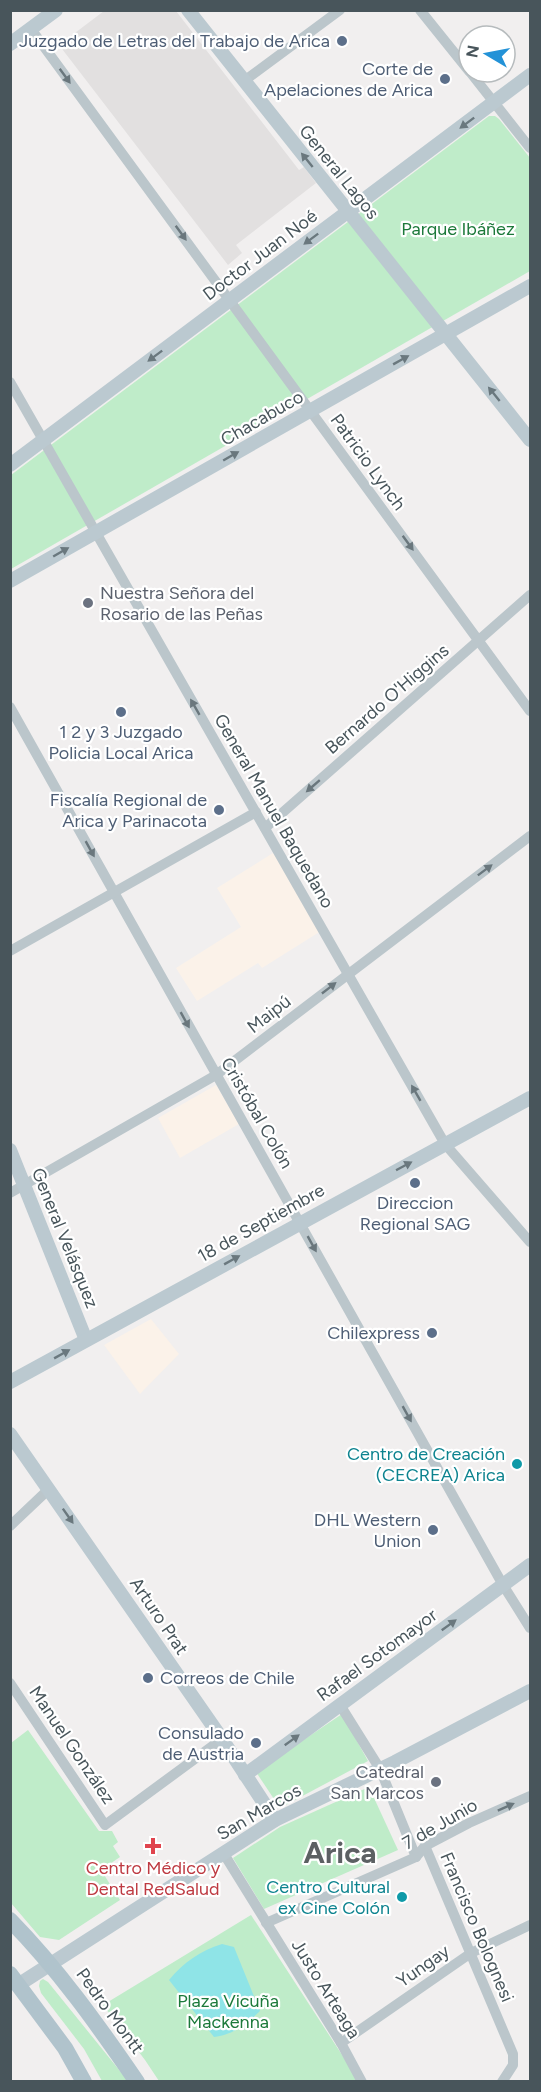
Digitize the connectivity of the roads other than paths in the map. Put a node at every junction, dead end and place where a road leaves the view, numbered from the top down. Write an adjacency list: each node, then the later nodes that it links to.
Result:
1 (56, 10): 5 (street)
2 (188, 10): 9 (street, General Lagos)
3 (340, 10): 9 (street)
4 (420, 10): 7 (street)
5 (31, 29): 6 (street); 15 (street, Patricio Lynch, one-way to 15)
6 (10, 44)
7 (457, 57)
8 (531, 75): 11 (street, Doctor Juan Noé)
9 (244, 81): 13 (street, General Lagos, one-way to 9)
10 (479, 84): 11 (street)
11 (494, 102): 12 (street); 13 (street, Doctor Juan Noé, one-way to 13)
12 (531, 148)
13 (348, 212): 15 (street, Doctor Juan Noé, one-way to 15); 16 (street, General Lagos)
14 (531, 286): 16 (street, Chacabuco)
15 (230, 300): 18 (street, Patricio Lynch); 20 (street, Doctor Juan Noé, one-way to 20)
16 (446, 335): 18 (street, Chacabuco, one-way to 16); 19 (street, General Lagos, one-way to 16)
17 (10, 382): 20 (street, General Manuel Baquedano)
18 (311, 411): 22 (street, Chacabuco, one-way to 18); 25 (street, Patricio Lynch, one-way to 25)
19 (531, 440)
20 (42, 441): 21 (street, Doctor Juan Noé); 22 (street, General Manuel Baquedano)
21 (10, 465)
22 (96, 533): 23 (street, Chacabuco, one-way to 22); 28 (street, General Manuel Baquedano, one-way to 22)
23 (10, 581)
24 (531, 595): 25 (street, Bernardo O'Higgins)
25 (479, 640): 27 (street, Patricio Lynch); 29 (street, Bernardo O'Higgins, one-way to 29)
26 (10, 707): 31 (street, Cristóbal Colón, one-way to 31)
27 (531, 711)
28 (256, 812): 29 (street, General Manuel Baquedano); 31 (street)
29 (265, 828): 33 (street, General Manuel Baquedano)
30 (531, 836): 33 (street, Maipú, one-way to 30)
31 (114, 892): 32 (street); 34 (street, Cristóbal Colón, one-way to 34)
32 (10, 951)
33 (347, 974): 34 (street, Maipú, one-way to 33); 36 (street, General Manuel Baquedano, one-way to 33)
34 (216, 1075): 38 (street, Maipú); 40 (street, Cristóbal Colón)
35 (531, 1098): 36 (street, 18 de Septiembre)
36 (445, 1144): 40 (street, 18 de Septiembre, one-way to 36); 41 (street, General Manuel Baquedano)
37 (10, 1150): 38 (street, General Velásquez)
38 (25, 1185): 39 (street, Maipú); 42 (street, General Velásquez)
39 (10, 1193)
40 (300, 1222): 42 (street, 18 de Septiembre, one-way to 40); 48 (street, Cristóbal Colón, one-way to 48)
41 (531, 1242)
42 (86, 1340): 43 (street, 18 de Septiembre, one-way to 42)
43 (10, 1382)
44 (10, 1434): 45 (street, Arturo Prat)
45 (49, 1489): 46 (street); 53 (street, Arturo Prat, one-way to 53)
46 (10, 1526)
47 (531, 1565): 48 (street, Rafael Sotomayor)
48 (503, 1585): 49 (street, Cristóbal Colón); 52 (street, Rafael Sotomayor, one-way to 48)
49 (531, 1628)
50 (10, 1683): 53 (street, Manuel González)
51 (531, 1691): 54 (street, San Marcos)
52 (340, 1705): 54 (street, Francisco Bolognesi); 55 (street, Rafael Sotomayor, one-way to 52)
53 (222, 1739): 55 (street, Arturo Prat)
54 (380, 1769): 57 (street, San Marcos); 60 (street, Francisco Bolognesi)
55 (245, 1775): 57 (street, Arturo Prat)
56 (531, 1796): 58 (street, 7 de Junio, one-way to 56)
57 (275, 1820): 59 (street, San Marcos)
58 (425, 1846): 60 (street, 7 de Junio); 64 (street, Francisco Bolognesi)
59 (224, 1854): 62 (street, Justo Arteaga); 65 (street, San Marcos)
60 (416, 1857): 62 (street, 7 de Junio)
61 (10, 1920): 65 (main road, Pedro Montt)
62 (266, 1923): 67 (street, Justo Arteaga)
63 (531, 1926): 64 (street, Yungay)
64 (471, 1953): 67 (street, Yungay); 71 (street, Francisco Bolognesi)
65 (51, 1964): 66 (street, San Marcos); 69 (main road, Pedro Montt)
66 (14, 1980): 68 (main road)
67 (341, 2043): 70 (street, Justo Arteaga)
68 (84, 2082)
69 (137, 2082)
70 (362, 2082)
71 (502, 2082)

